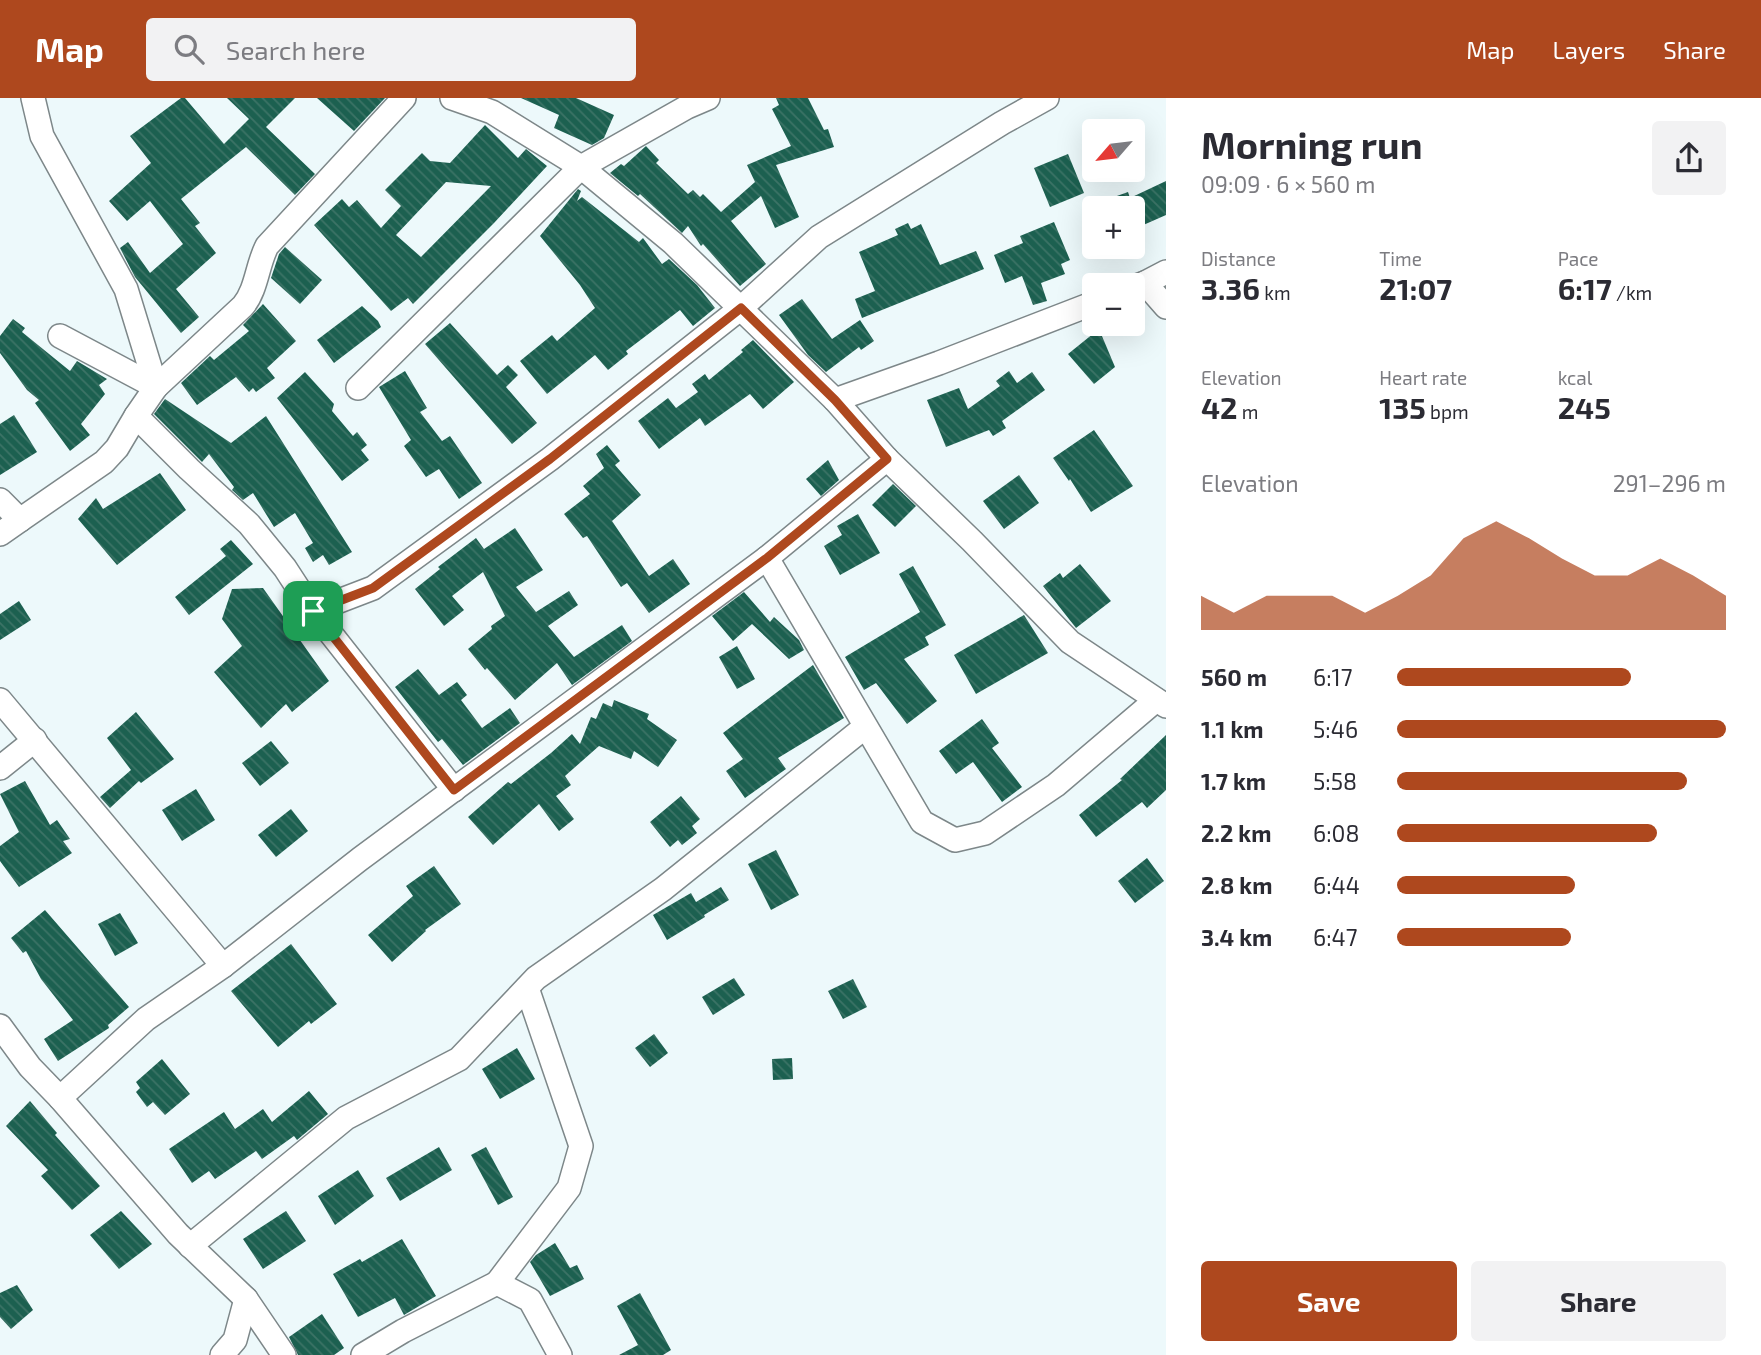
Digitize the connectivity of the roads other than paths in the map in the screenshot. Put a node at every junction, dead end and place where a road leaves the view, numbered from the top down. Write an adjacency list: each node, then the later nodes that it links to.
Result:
1 (33, 98): 14 (street)
2 (404, 98): 14 (street)
3 (452, 98): 6 (street)
4 (708, 98): 6 (street)
5 (1047, 98): 11 (street)
6 (581, 167): 11 (street); 15 (street)
7 (1166, 272): 8 (street)
8 (1145, 283)
9 (1145, 291): 10 (street)
10 (1166, 307)
11 (741, 308): 16 (street); 23 (street)
12 (1082, 308): 16 (street)
13 (60, 336): 14 (street)
14 (156, 387): 17 (street)
15 (358, 388)
16 (835, 400): 18 (street)
17 (136, 416): 20 (street); 23 (street)
18 (887, 459): 22 (street); 25 (street)
19 (0, 500): 20 (street)
20 (20, 520): 21 (street)
21 (0, 534)
22 (767, 558): 26 (street); 29 (street)
23 (313, 611): 29 (street)
24 (0, 700): 27 (street)
25 (1161, 703): 26 (street)
26 (866, 727): 31 (street)
27 (35, 740): 28 (street); 30 (street)
28 (0, 768)
29 (454, 790): 30 (street)
30 (223, 966): 33 (street)
31 (527, 988): 34 (street); 35 (street)
32 (0, 1026): 33 (street)
33 (60, 1098): 34 (street)
34 (190, 1246): 36 (street)
35 (497, 1283): 39 (street); 40 (street)
36 (246, 1299): 37 (street); 38 (street)
37 (222, 1355)
38 (284, 1355)
39 (363, 1355)
40 (560, 1355)

